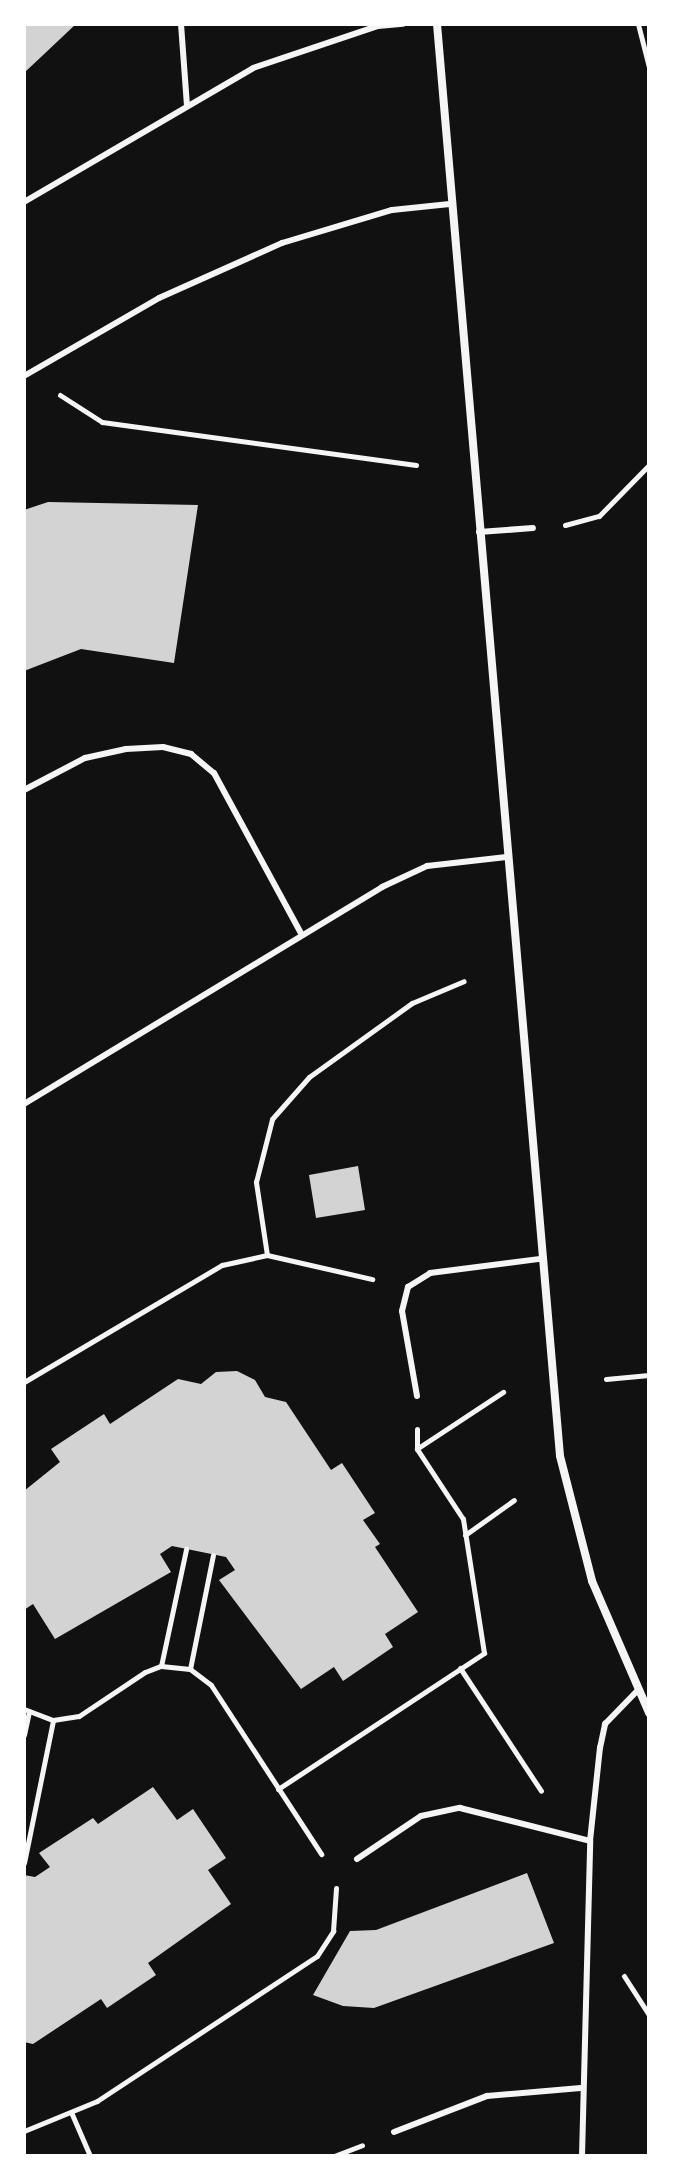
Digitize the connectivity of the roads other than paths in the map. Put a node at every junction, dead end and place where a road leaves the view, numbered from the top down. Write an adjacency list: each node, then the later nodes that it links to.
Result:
1 (181, 24): 4 (lane)
2 (403, 24): 4 (lane)
3 (437, 24): 6 (street)
4 (187, 105): 5 (lane)
5 (24, 202)
6 (450, 204): 7 (lane); 9 (street)
7 (26, 375)
8 (533, 528): 9 (lane)
9 (479, 532): 11 (street)
10 (24, 790): 12 (lane)
11 (506, 857): 12 (lane); 14 (street)
12 (302, 935): 13 (lane)
13 (24, 1104)
14 (540, 1259): 15 (lane); 16 (street)
15 (417, 1396)
16 (637, 1691): 17 (street); 18 (lane)
17 (649, 1713)
18 (590, 1841): 19 (lane); 20 (lane)
19 (357, 1859)
20 (581, 2088): 21 (lane); 22 (lane)
21 (394, 2132)
22 (582, 2156)

